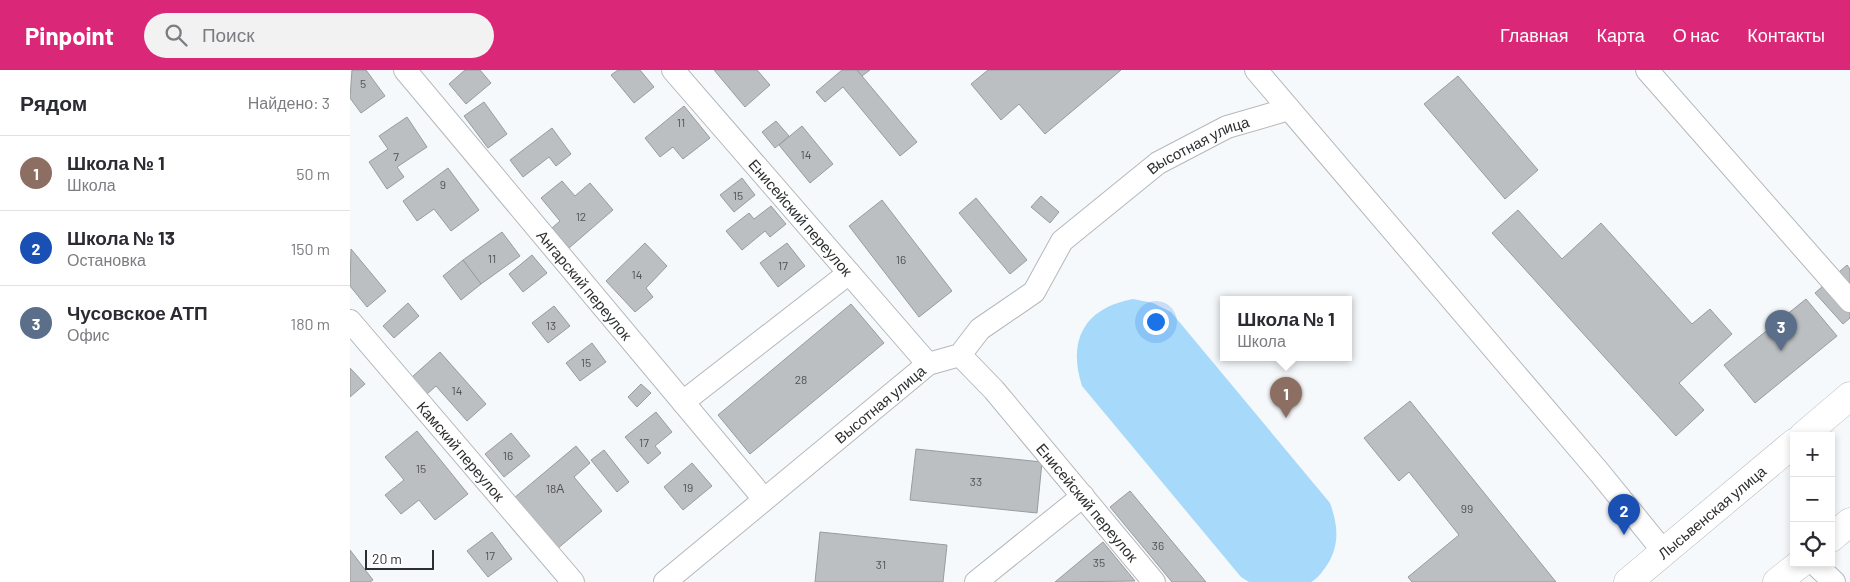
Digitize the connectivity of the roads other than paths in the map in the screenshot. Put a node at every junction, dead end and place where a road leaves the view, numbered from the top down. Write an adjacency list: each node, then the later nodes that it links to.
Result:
1 (405, 70): 12 (street, Ангарский переулок)
2 (673, 70): 6 (street, Енисейский переулок)
3 (1256, 70): 5 (street)
4 (1647, 70): 7 (street)
5 (1289, 109): 9 (street, Высотная улица); 19 (street)
6 (849, 273): 10 (street, Енисейский переулок); 12 (street)
7 (1850, 301)
8 (350, 320): 22 (street, Камский переулок)
9 (960, 355): 10 (street, Высотная улица); 15 (street, Енисейский переулок)
10 (928, 364): 16 (street, Высотная улица)
11 (1850, 396): 13 (main road)
12 (683, 402): 16 (street, Ангарский переулок)
13 (1808, 432)
14 (1790, 446): 19 (main road, Лысьвенская улица)
15 (1083, 496): 24 (street); 25 (street, Енисейский переулок)
16 (764, 499): 23 (street, Высотная улица)
17 (1850, 522): 18 (main road)
18 (1835, 535)
19 (1664, 552): 26 (main road, Лысьвенская улица)
20 (1796, 567): 27 (main road)
21 (1818, 567): 28 (street)
22 (573, 582)
23 (665, 582)
24 (976, 582)
25 (1154, 582)
26 (1628, 582)
27 (1777, 582)
28 (1834, 582)

